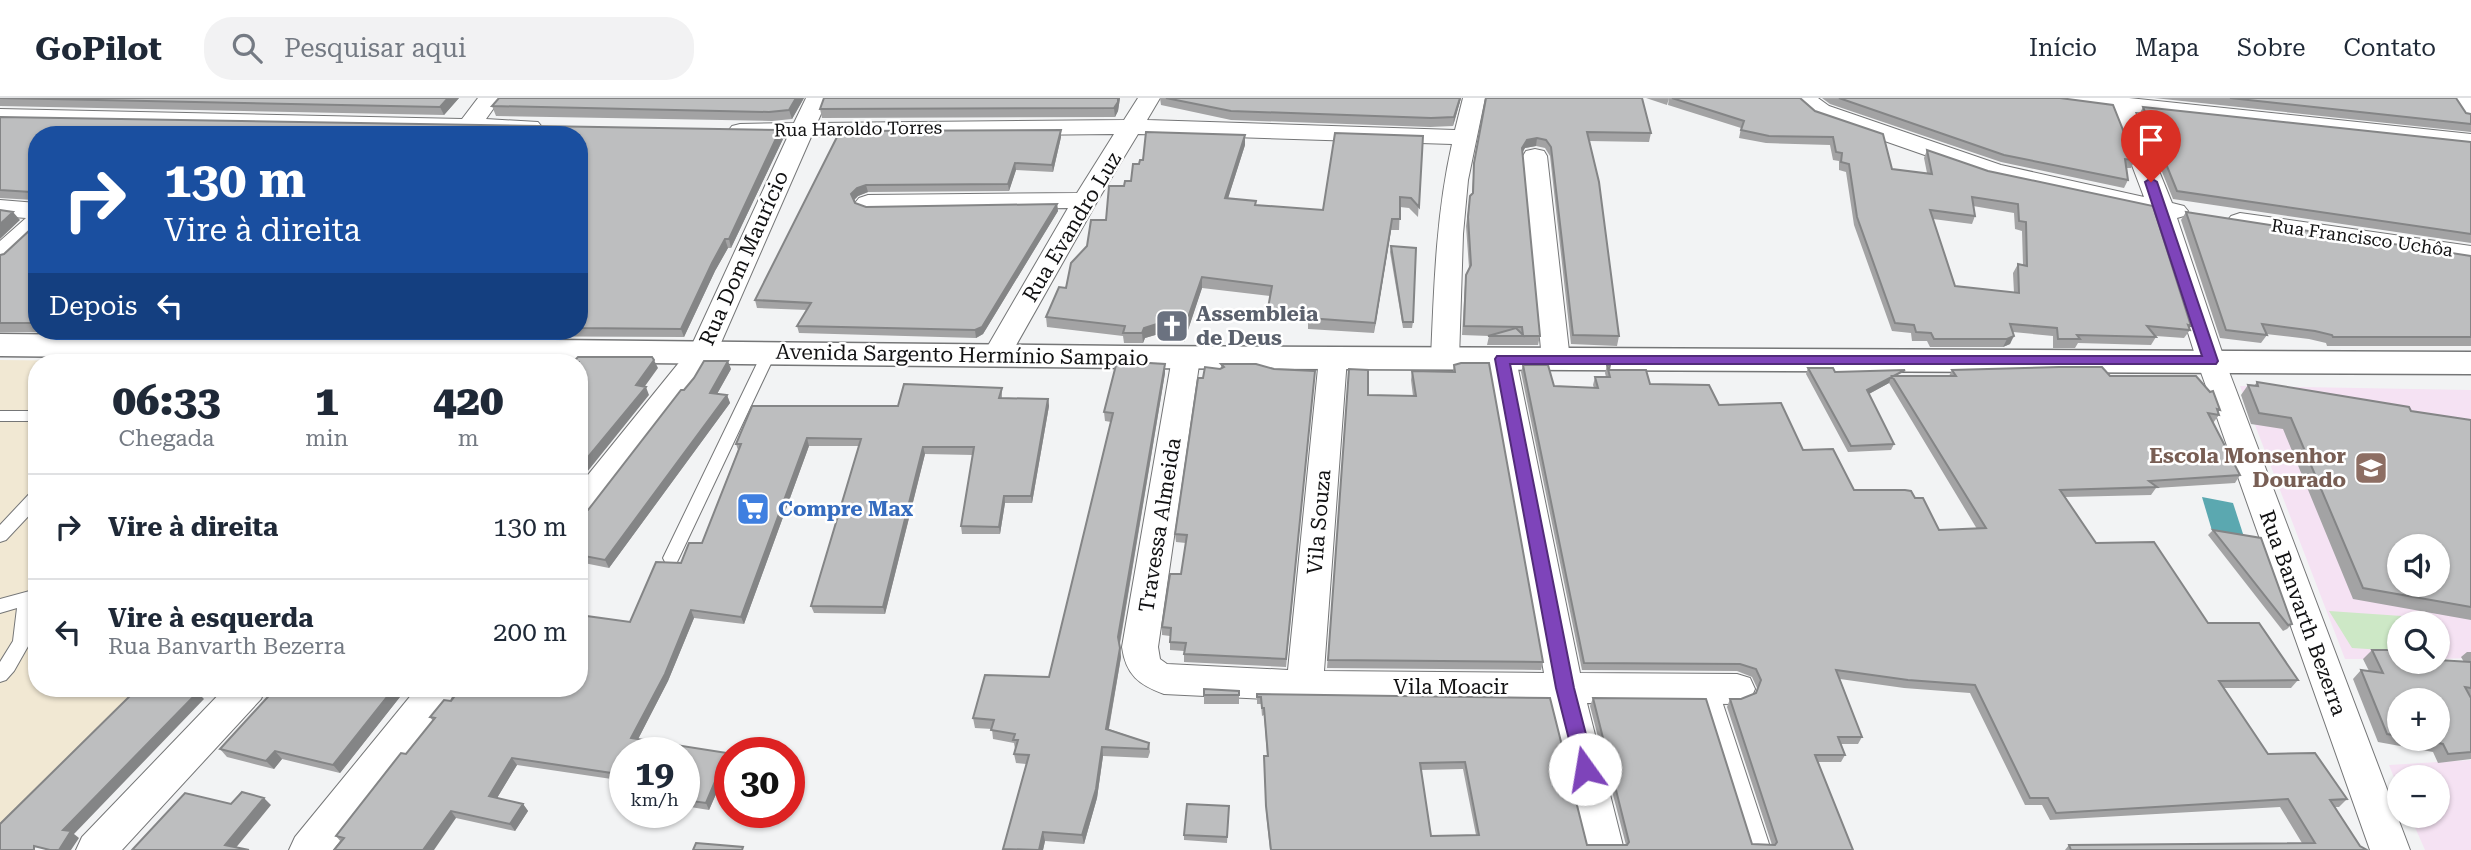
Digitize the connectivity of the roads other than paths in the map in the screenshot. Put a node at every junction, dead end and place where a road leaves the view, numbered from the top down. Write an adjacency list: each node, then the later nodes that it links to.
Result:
1 (178, 98): 14 (street)
2 (490, 98): 12 (street)
3 (817, 98): 18 (street, Rua Dom Maurício)
4 (1149, 98): 17 (street, Rua Evandro Luz)
5 (1474, 98): 20 (street)
6 (2064, 98): 9 (street)
7 (2459, 98): 10 (street)
8 (1806, 100): 25 (street, Rua Francisco Uchôa)
9 (2119, 101): 21 (street); 25 (street, Rua Banvarth Bezerra)
10 (2471, 114)
11 (0, 117): 13 (street)
12 (469, 125): 15 (street); 16 (street)
13 (131, 126)
14 (147, 126)
15 (442, 126)
16 (510, 126)
17 (1134, 127): 18 (street, Rua Haroldo Torres); 20 (street, Rua Haroldo Torres); 23 (street, Rua Evandro Luz)
18 (802, 128): 19 (street, Rua Haroldo Torres); 34 (street, Rua Dom Maurício)
19 (717, 130)
20 (1464, 137): 41 (street)
21 (2471, 141)
22 (1535, 156): 43 (street)
23 (1085, 200): 24 (street); 38 (street, Rua Evandro Luz)
24 (868, 203)
25 (2161, 207): 29 (street, Rua Francisco Uchôa); 44 (street, Rua Banvarth Bezerra)
26 (0, 208): 27 (street)
27 (28, 210)
28 (28, 229): 30 (street)
29 (2471, 254)
30 (0, 255)
31 (443, 340): 33 (main road, Avenida Sargento Hermínio Sampaio); 36 (main road, Avenida Sargento Hermínio Sampaio)
32 (0, 345): 33 (main road, Avenida Sargento Hermínio Sampaio)
33 (182, 346)
34 (703, 352): 35 (main road, Avenida Sargento Hermínio Sampaio); 37 (main road, Avenida Sargento Hermínio Sampaio); 48 (street, Rua Dom Maurício)
35 (769, 353): 38 (main road, Avenida Sargento Hermínio Sampaio); 51 (lane)
36 (536, 354)
37 (588, 356)
38 (996, 356): 39 (main road, Avenida Sargento Hermínio Sampaio)
39 (1186, 358): 40 (main road, Avenida Sargento Hermínio Sampaio); 56 (street, Travessa Almeida)
40 (1333, 358): 41 (main road, Avenida Sargento Hermínio Sampaio); 57 (street, Vila Souza)
41 (1445, 359): 42 (main road, Avenida Sargento Hermínio Sampaio)
42 (1502, 359): 43 (main road, Avenida Sargento Hermínio Sampaio); 58 (street)
43 (1556, 360): 44 (main road, Avenida Sargento Hermínio Sampaio)
44 (2211, 361): 45 (main road, Avenida Sargento Hermínio Sampaio); 66 (street, Rua Banvarth Bezerra)
45 (2471, 363)
46 (0, 416): 47 (lane)
47 (28, 416)
48 (588, 498)
49 (28, 506): 50 (lane)
50 (0, 536)
51 (671, 558)
52 (28, 599): 53 (lane)
53 (0, 606)
54 (28, 618): 55 (lane)
55 (0, 676)
56 (1164, 679): 57 (street, Vila Moacir)
57 (1305, 686): 58 (street, Vila Moacir)
58 (1565, 688): 59 (street, Vila Moacir); 64 (street)
59 (1723, 689): 65 (lane)
60 (240, 697): 62 (street)
61 (431, 697): 63 (street)
62 (96, 850)
63 (309, 850)
64 (1604, 850)
65 (1761, 850)
66 (2390, 850)

